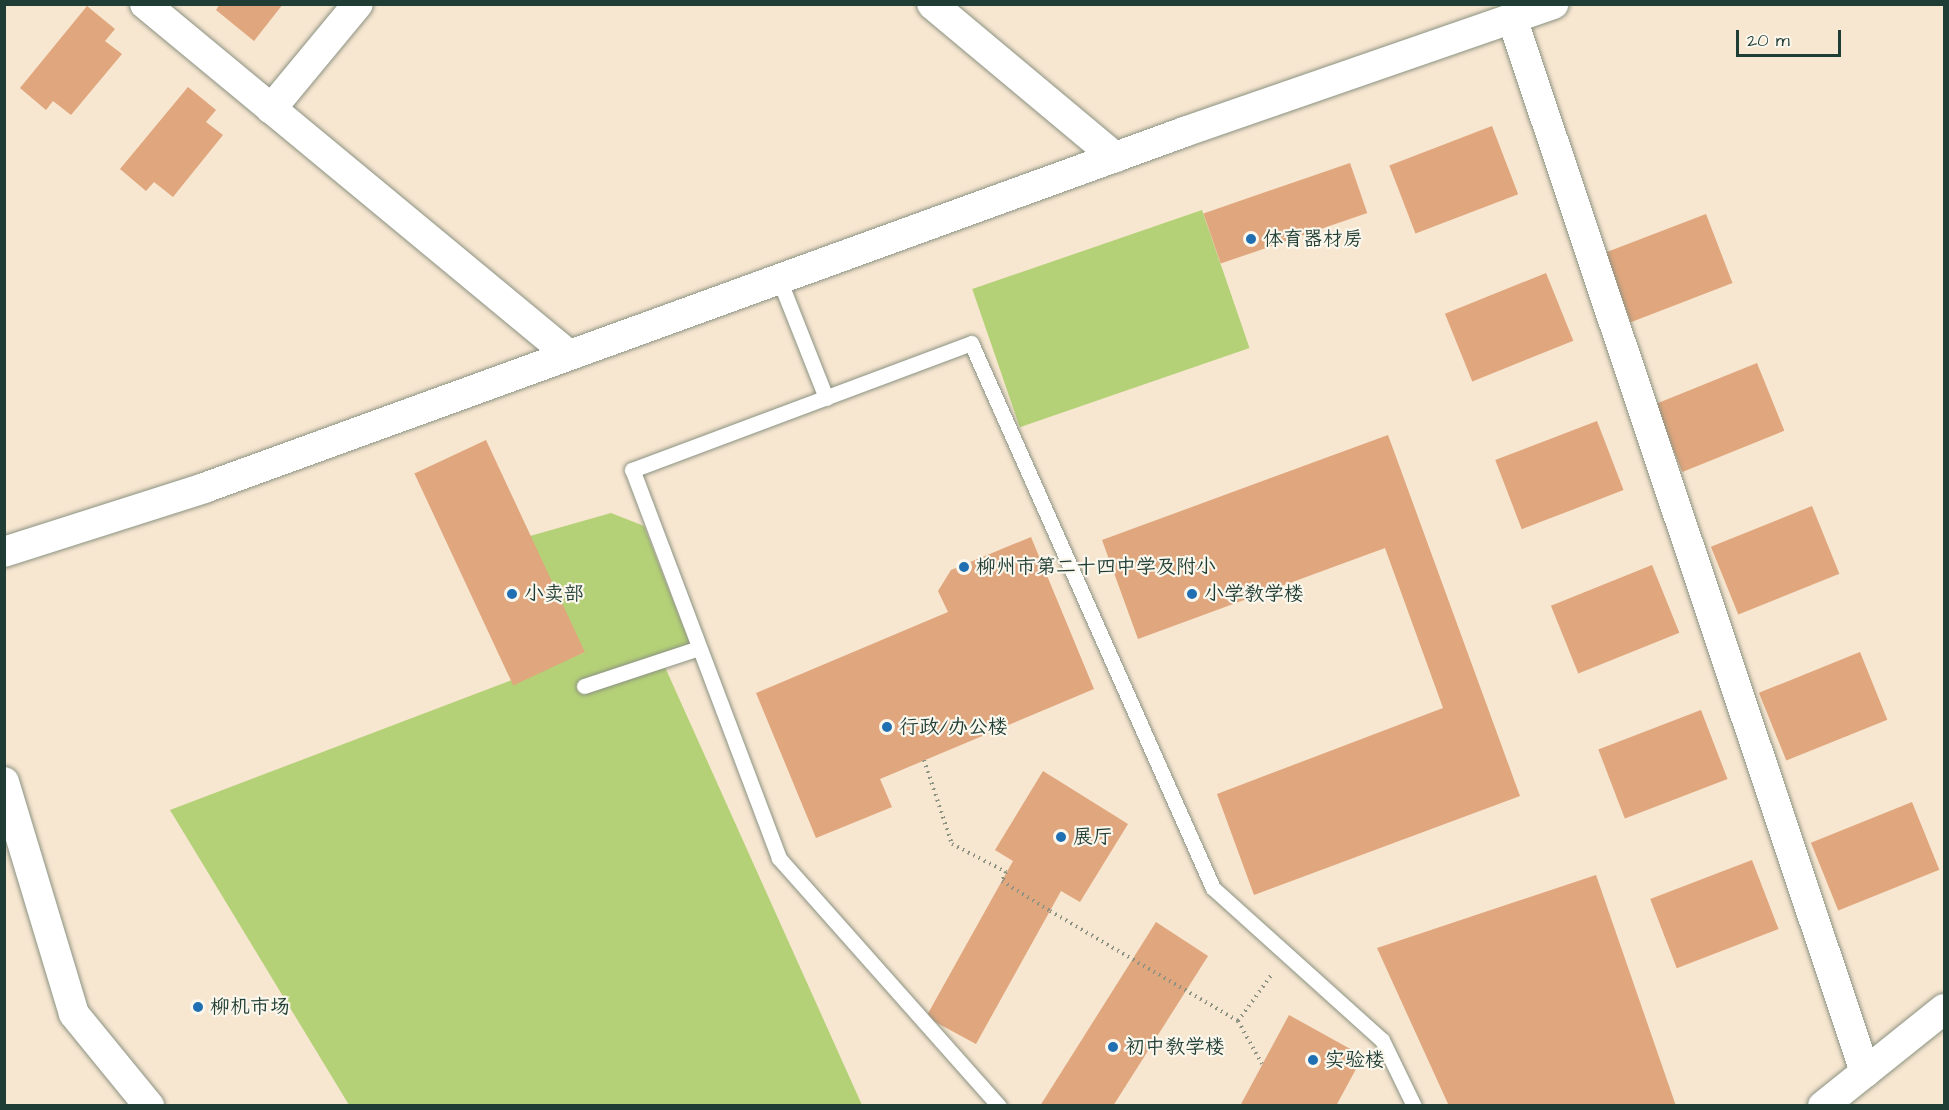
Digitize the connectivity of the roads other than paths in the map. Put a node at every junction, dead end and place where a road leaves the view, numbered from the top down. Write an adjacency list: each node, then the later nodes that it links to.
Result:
1 (145, 4): 6 (street)
2 (358, 4): 6 (street)
3 (932, 4): 7 (street)
4 (1553, 4): 5 (street)
5 (1512, 18): 7 (street); 16 (street)
6 (271, 109): 9 (street)
7 (1115, 157): 8 (street)
8 (779, 279): 9 (street); 10 (lane)
9 (569, 355): 11 (street)
10 (826, 398): 12 (lane); 19 (lane)
11 (4, 552)
12 (699, 648): 13 (lane); 18 (lane)
13 (584, 686)
14 (4, 782): 17 (street)
15 (1944, 1009): 16 (street)
16 (1865, 1072): 20 (street)
17 (143, 1103)
18 (999, 1106)
19 (1414, 1106)
20 (1823, 1106)

